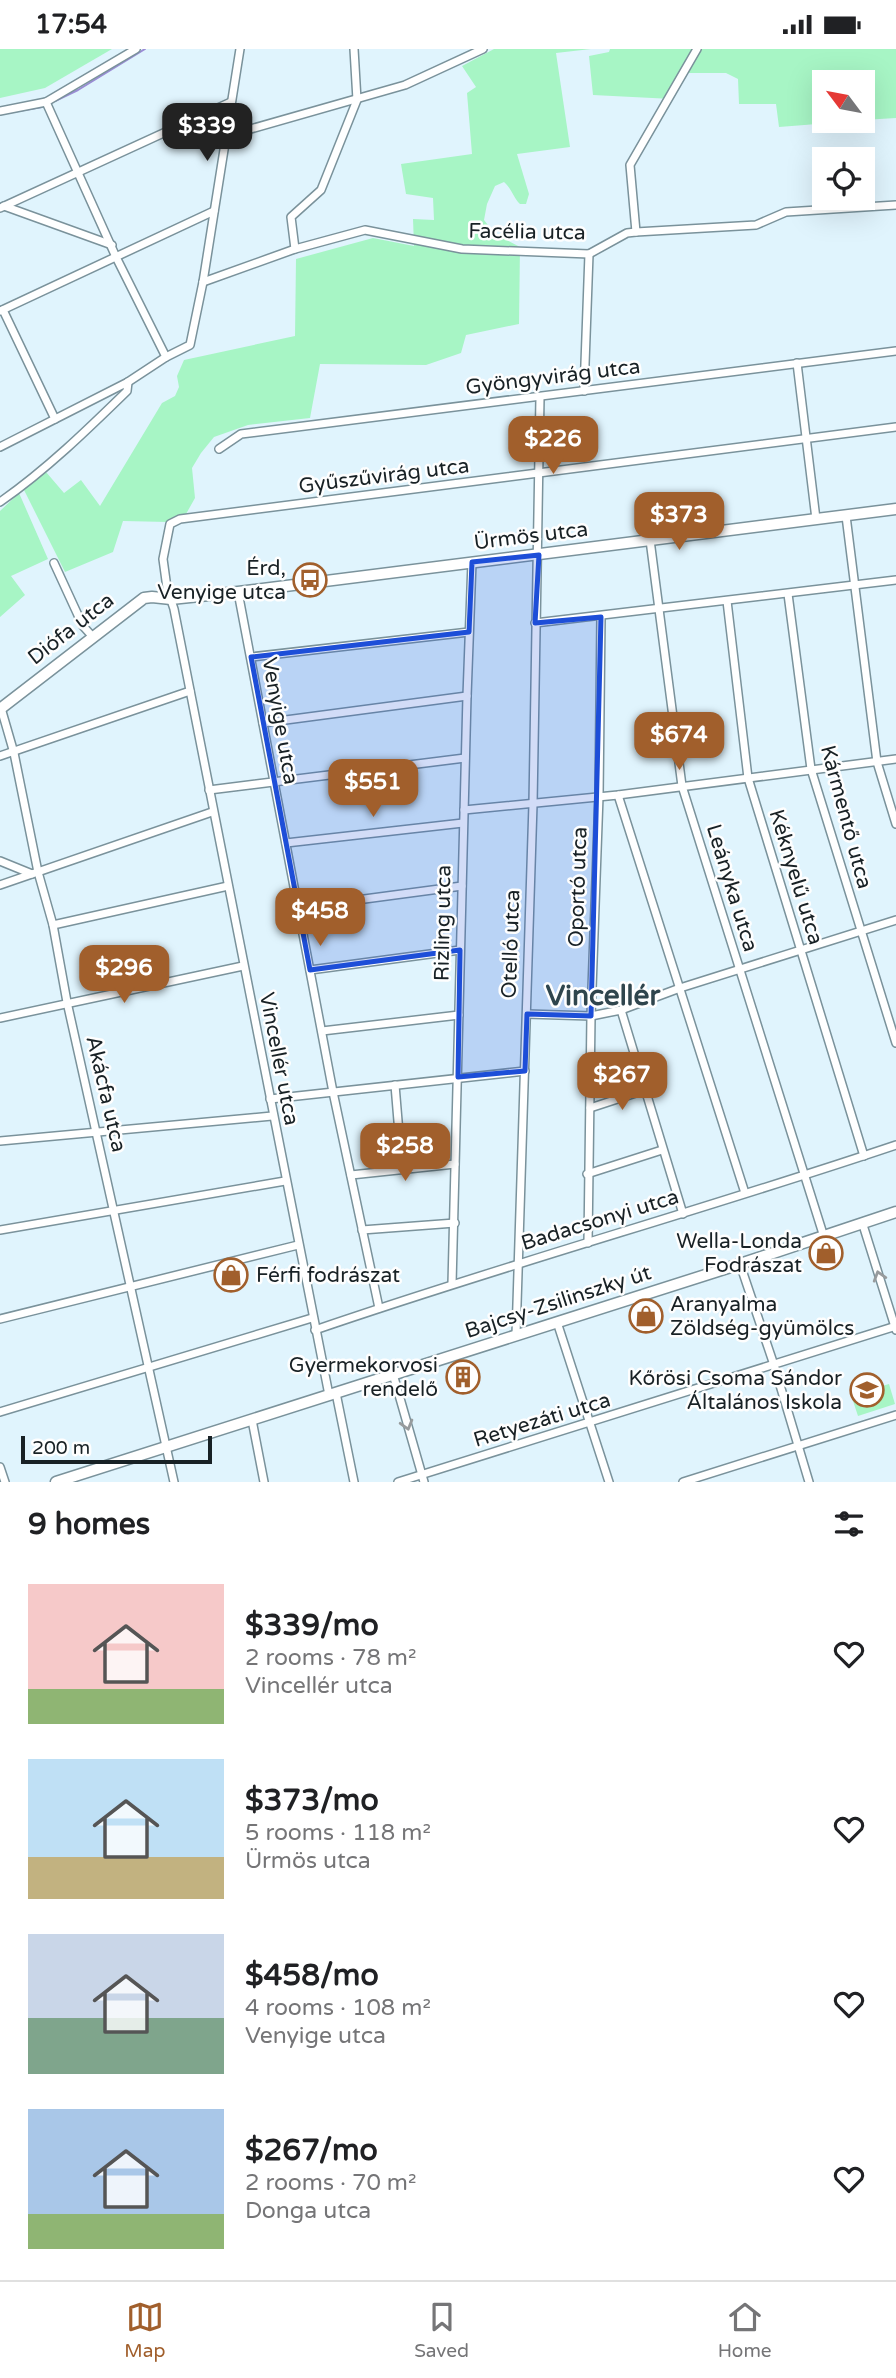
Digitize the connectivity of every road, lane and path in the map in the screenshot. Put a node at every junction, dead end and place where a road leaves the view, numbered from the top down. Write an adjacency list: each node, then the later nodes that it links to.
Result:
1 (136, 49): 7 (street)
2 (240, 49): 8 (street)
3 (354, 49): 6 (street)
4 (483, 49): 6 (street)
5 (697, 49): 15 (street)
6 (357, 100): 10 (street); 17 (street)
7 (46, 102): 9 (street); 11 (street)
8 (231, 102): 10 (street); 11 (street)
9 (0, 111)
10 (226, 136): 14 (street)
11 (79, 172): 13 (street); 16 (street)
12 (896, 205): 15 (street, Facélia utca)
13 (1, 206): 16 (street)
14 (214, 211): 19 (street); 20 (street)
15 (636, 232): 18 (street, Facélia utca)
16 (112, 245): 19 (street)
17 (295, 249): 18 (street, Facélia utca); 20 (street, Facélia utca)
18 (589, 254): 26 (street)
19 (116, 257): 21 (street); 23 (street)
20 (203, 282): 23 (street)
21 (2, 310): 28 (street)
22 (896, 351): 24 (street, Gyöngyvirág utca)
23 (166, 357): 25 (street)
24 (797, 363): 26 (street, Gyöngyvirág utca); 30 (street)
25 (128, 382): 28 (street); 34 (street)
26 (584, 391): 27 (street, Gyöngyvirág utca)
27 (540, 397): 32 (street, Gyöngyvirág utca); 33 (street, Otelló utca)
28 (55, 419): 31 (street)
29 (896, 427): 30 (street, Gyűszűvirág utca)
30 (806, 440): 33 (street, Gyűszűvirág utca); 37 (street)
31 (0, 447)
32 (219, 449)
33 (539, 474): 38 (street, Gyűszűvirág utca); 40 (street, Otelló utca)
34 (0, 502)
35 (896, 509): 36 (street, Ürmös utca)
36 (846, 516): 37 (street, Ürmös utca); 44 (street)
37 (816, 519): 39 (street, Ürmös utca)
38 (170, 524): 47 (street, Vincellér utca)
39 (650, 540): 40 (street, Ürmös utca); 49 (street, Leányka utca)
40 (539, 555): 41 (street, Ürmös utca); 51 (street, Otelló utca)
41 (472, 562): 45 (street, Ürmös utca); 52 (street, Rizling utca)
42 (54, 563): 53 (street)
43 (896, 580): 44 (street)
44 (853, 585): 46 (street); 63 (street)
45 (238, 593): 47 (street, Ürmös utca); 54 (street, Venyige utca)
46 (788, 594): 48 (street); 64 (street, Kármentő utca)
47 (171, 599): 53 (street, Diófa utca); 55 (street, Vincellér utca)
48 (727, 601): 49 (street); 65 (street, Kéknyelű utca)
49 (660, 609): 50 (street); 67 (street, Leányka utca)
50 (601, 617): 51 (street); 70 (street, Oportó utca)
51 (535, 623): 71 (street, Otelló utca)
52 (469, 632): 54 (street); 56 (street, Rizling utca)
53 (92, 636): 57 (street, Diófa utca)
54 (251, 657): 58 (street, Venyige utca)
55 (190, 691): 59 (street); 68 (street, Vincellér utca)
56 (467, 696): 58 (street); 61 (street, Rizling utca)
57 (1, 708): 59 (street, Akácfa utca)
58 (263, 723): 66 (street, Venyige utca)
59 (14, 753): 60 (street); 78 (street, Akácfa utca)
60 (0, 756)
61 (466, 758): 66 (street); 72 (street, Rizling utca)
62 (896, 759): 63 (street)
63 (877, 762): 64 (street); 75 (street)
64 (811, 769): 65 (street); 85 (street, Kármentő utca)
65 (748, 778): 67 (street); 87 (street, Kéknyelű utca)
66 (274, 784): 68 (street); 76 (street, Venyige utca)
67 (682, 786): 69 (street); 89 (street, Leányka utca)
68 (209, 790): 73 (street, Vincellér utca)
69 (618, 795): 70 (street); 91 (street)
70 (599, 796): 71 (street); 96 (street, Oportó utca)
71 (533, 804): 72 (street); 94 (street, Otelló utca)
72 (464, 810): 74 (street, Rizling utca)
73 (212, 812): 78 (street); 80 (street, Vincellér utca)
74 (463, 823): 76 (street); 81 (street, Rizling utca)
75 (896, 824)
76 (286, 843): 82 (street, Venyige utca)
77 (0, 861): 78 (street)
78 (35, 873): 79 (street); 84 (street, Akácfa utca)
79 (0, 885)
80 (228, 886): 84 (street); 88 (street, Vincellér utca)
81 (462, 886): 82 (street); 86 (street, Rizling utca)
82 (297, 908): 90 (street, Venyige utca)
83 (896, 920): 85 (street)
84 (52, 925): 92 (street, Akácfa utca)
85 (861, 932): 87 (street); 99 (street, Kármentő utca)
86 (460, 950): 90 (street); 95 (street, Rizling utca)
87 (800, 952): 89 (street); 112 (street, Kéknyelű utca)
88 (243, 966): 92 (street); 105 (street, Vincellér utca)
89 (739, 969): 91 (street); 117 (street, Leányka utca)
90 (310, 970): 98 (street, Venyige utca)
91 (680, 988): 93 (street); 119 (street)
92 (67, 1002): 97 (street); 108 (street, Akácfa utca)
93 (621, 1010): 96 (street); 103 (street)
94 (527, 1014): 96 (street); 100 (street, Otelló utca)
95 (459, 1015): 98 (street); 101 (street, Rizling utca)
96 (591, 1016): 106 (street, Oportó utca)
97 (0, 1018)
98 (322, 1031): 104 (street, Venyige utca)
99 (896, 1043)
100 (525, 1071): 101 (street); 130 (street, Otelló utca)
101 (458, 1077): 102 (street); 113 (street, Rizling utca)
102 (394, 1085): 104 (street); 114 (street)
103 (645, 1090): 106 (street); 111 (street)
104 (333, 1092): 105 (street); 116 (street, Venyige utca)
105 (270, 1099): 107 (street, Vincellér utca)
106 (590, 1108): 115 (street, Oportó utca)
107 (272, 1116): 108 (street); 118 (street, Vincellér utca)
108 (96, 1132): 109 (street); 120 (street, Akácfa utca)
109 (0, 1141)
110 (896, 1145): 112 (street, Badacsonyi utca)
111 (662, 1150): 115 (street); 121 (street)
112 (864, 1156): 117 (street, Badacsonyi utca)
113 (455, 1164): 114 (street); 123 (street, Rizling utca)
114 (402, 1169): 116 (street)
115 (587, 1174): 128 (street, Oportó utca)
116 (351, 1175): 126 (street, Venyige utca)
117 (804, 1175): 119 (street, Badacsonyi utca); 127 (street, Leányka utca)
118 (285, 1181): 120 (street); 129 (street, Vincellér utca)
119 (745, 1193): 121 (street, Badacsonyi utca)
120 (114, 1212): 125 (street); 133 (street, Akácfa utca)
121 (683, 1214): 128 (street, Badacsonyi utca)
122 (896, 1215): 124 (street, Bajcsy-Zsilinszky út)
123 (455, 1223): 126 (street); 132 (street, Rizling utca)
124 (868, 1223): 127 (street, Bajcsy-Zsilinszky út); 138 (street, one-way to 124)
125 (0, 1230)
126 (362, 1230): 134 (street, Venyige utca)
127 (824, 1237): 131 (street, Bajcsy-Zsilinszky út)
128 (588, 1243): 130 (street, Badacsonyi utca)
129 (298, 1245): 133 (street); 135 (street, Vincellér utca)
130 (519, 1263): 132 (street, Badacsonyi utca); 140 (street, Otelló utca)
131 (740, 1264): 137 (street, Bajcsy-Zsilinszky út); 141 (street)
132 (452, 1285): 134 (street, Badacsonyi utca)
133 (131, 1287): 136 (street); 142 (street, Akácfa utca)
134 (379, 1308): 139 (street, Badacsonyi utca)
135 (312, 1318): 139 (street, Vincellér utca); 142 (street)
136 (0, 1319)
137 (557, 1322): 140 (street, Bajcsy-Zsilinszky út); 148 (street)
138 (896, 1327): 141 (street, Retyezáti utca)
139 (315, 1330): 144 (street, Vincellér utca)
140 (516, 1335): 143 (street, Bajcsy-Zsilinszky út)
141 (774, 1365): 148 (street, Retyezáti utca); 149 (street)
142 (149, 1366): 145 (street); 150 (street, Akácfa utca)
143 (393, 1374): 144 (street, Bajcsy-Zsilinszky út); 152 (street, one-way to 152)
144 (332, 1394): 147 (street, Bajcsy-Zsilinszky út); 157 (street, Vincellér utca)
145 (0, 1412)
146 (896, 1415): 149 (street)
147 (252, 1420): 150 (street, Bajcsy-Zsilinszky út); 156 (street)
148 (591, 1423): 152 (street, Retyezáti utca); 159 (street)
149 (798, 1445): 160 (street); 161 (street)
150 (165, 1447): 154 (street, Bajcsy-Zsilinszky út); 155 (street, Akácfa utca)
151 (0, 1467): 153 (street)
152 (423, 1479): 158 (street, Retyezáti utca)
153 (5, 1482)
154 (56, 1482)
155 (174, 1482)
156 (264, 1482)
157 (354, 1482)
158 (398, 1482)
159 (609, 1482)
160 (682, 1482)
161 (809, 1482)

